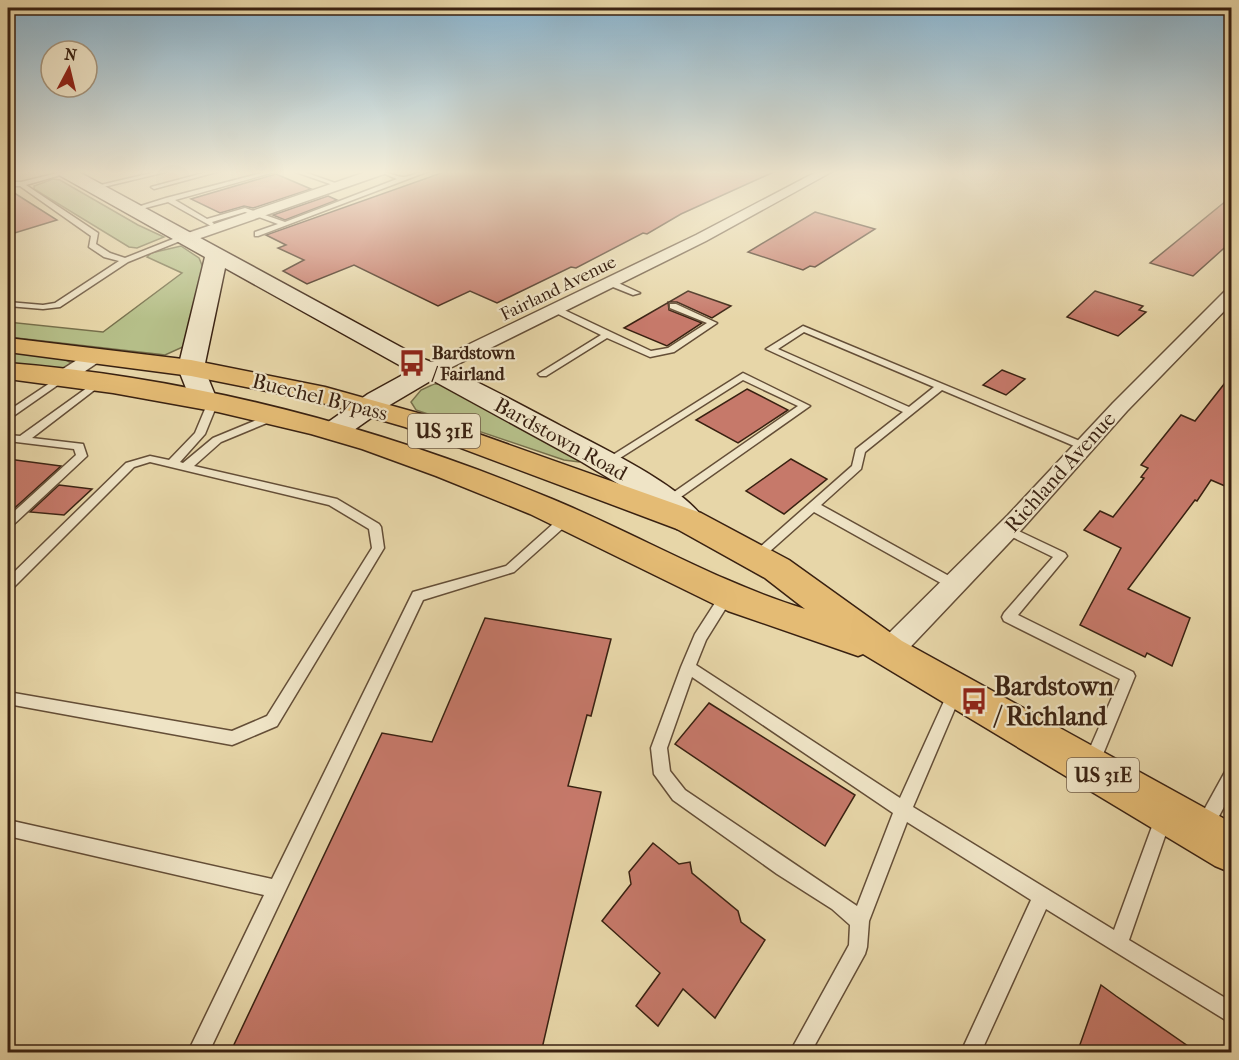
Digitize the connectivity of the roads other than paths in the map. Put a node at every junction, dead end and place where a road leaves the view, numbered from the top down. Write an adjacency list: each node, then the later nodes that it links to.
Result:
1 (75, 220): 13 (lane)
2 (156, 220): 11 (main road, Bardstown Road)
3 (206, 220): 8 (lane)
4 (227, 220): 8 (street)
5 (275, 220): 9 (lane)
6 (294, 220): 9 (lane)
7 (732, 220): 14 (street, Fairland Avenue)
8 (211, 224): 11 (street)
9 (285, 224): 10 (lane)
10 (258, 234)
11 (187, 237): 12 (main road, Bardstown Road); 13 (lane)
12 (216, 254): 23 (main road); 24 (main road, Bardstown Road)
13 (125, 260): 17 (lane)
14 (611, 283): 15 (lane); 19 (street, Fairland Avenue)
15 (636, 293)
16 (1232, 293): 38 (street, Richland Avenue)
17 (8, 304)
18 (673, 306): 20 (lane)
19 (557, 310): 20 (lane); 24 (street, Fairland Avenue)
20 (607, 335): 26 (lane)
21 (8, 345): 22 (main road, Buechel Bypass / US 31E)
22 (97, 355): 23 (main road, Buechel Bypass / US 31E); 27 (street)
23 (191, 368): 30 (main road); 31 (main road, Buechel Bypass / US 31E)
24 (432, 370): 31 (main road); 39 (main road, Bardstown Road)
25 (8, 371): 27 (main road, Buechel Bypass / US 31E)
26 (543, 374)
27 (62, 378): 28 (main road, Buechel Bypass / US 31E); 33 (lane)
28 (98, 383): 30 (main road, Buechel Bypass / US 31E); 37 (lane)
29 (940, 387): 32 (lane); 32 (lane); 38 (lane)
30 (208, 401): 34 (main road, Buechel Bypass / US 31E); 40 (lane)
31 (366, 408): 35 (main road); 43 (main road, Buechel Bypass / US 31E)
32 (910, 411): 42 (lane)
33 (8, 415)
34 (275, 416): 35 (main road, Buechel Bypass / US 31E); 41 (lane)
35 (334, 431): 44 (main road, Bardstown Road / US 31E)
36 (8, 438): 37 (lane)
37 (22, 440): 45 (lane)
38 (1083, 446): 46 (street, Richland Avenue)
39 (605, 463): 43 (main road, Bardstown Road); 43 (lane)
40 (172, 464): 41 (lane); 49 (lane)
41 (186, 467): 54 (lane)
42 (815, 507): 47 (lane); 48 (lane)
43 (678, 511): 47 (main road, Bardstown Road / US 31E)
44 (567, 518): 50 (main road, Bardstown Road / US 31E); 60 (lane)
45 (8, 524)
46 (1008, 530): 48 (street, Richland Avenue); 55 (lane)
47 (756, 557): 50 (main road); 51 (main road, Bardstown Road / US 31E)
48 (952, 584): 51 (street, Richland Avenue)
49 (8, 585)
50 (727, 595): 51 (main road, Bardstown Road / US 31E); 52 (lane)
51 (888, 652): 53 (main road, Bardstown Road / US 31E)
52 (688, 667): 57 (lane); 62 (lane)
53 (955, 691): 55 (main road, Bardstown Road / US 31E); 57 (lane)
54 (8, 698)
55 (1089, 768): 59 (main road, Bardstown Road / US 31E)
56 (1232, 775): 59 (lane)
57 (903, 810): 61 (lane); 62 (lane)
58 (8, 828): 60 (lane)
59 (1200, 831): 63 (lane)
60 (277, 889): 65 (lane)
61 (1042, 897): 63 (lane); 67 (lane)
62 (860, 921): 66 (lane)
63 (1118, 944): 64 (lane)
64 (1232, 1014)
65 (198, 1053)
66 (800, 1053)
67 (971, 1053)

